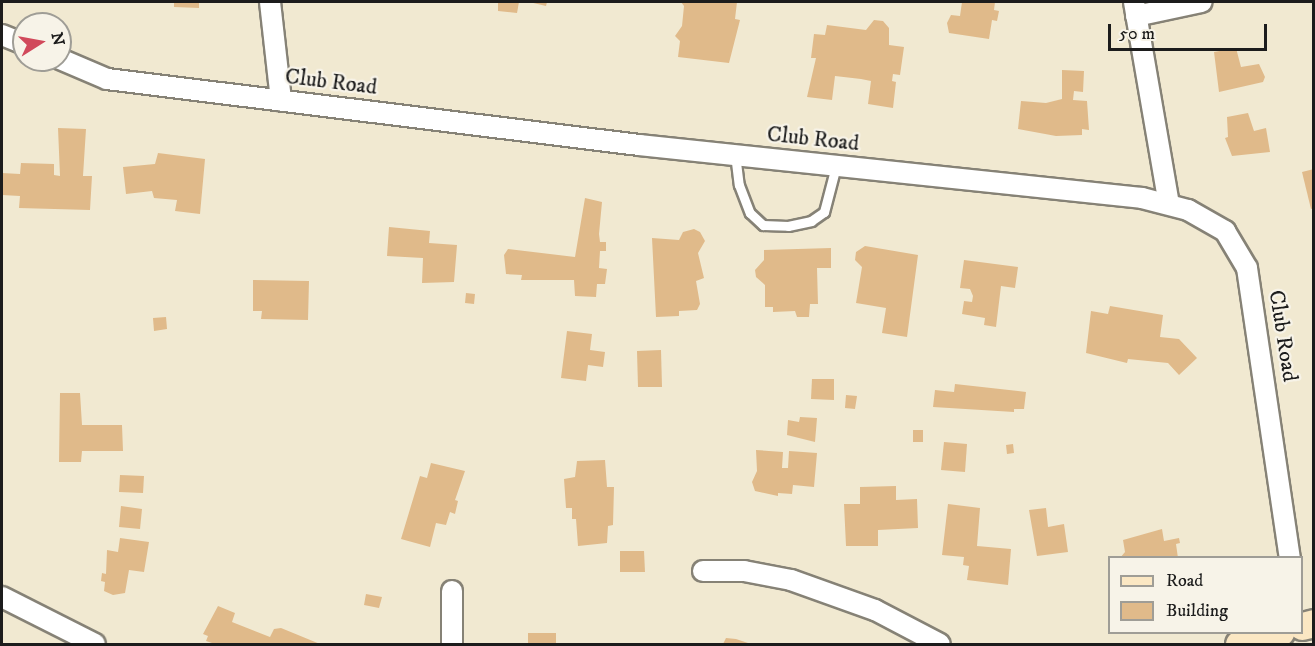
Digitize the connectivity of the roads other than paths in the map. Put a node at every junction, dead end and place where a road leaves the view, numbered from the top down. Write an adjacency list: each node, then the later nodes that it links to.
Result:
1 (270, 2): 5 (street)
2 (1202, 2): 3 (street)
3 (1135, 9): 8 (street)
4 (72, 64): 5 (street, Club Road)
5 (281, 100): 6 (street, Club Road)
6 (735, 154): 7 (street, Club Road); 7 (lane)
7 (836, 166): 8 (street, Club Road)
8 (1169, 204): 9 (street, Club Road)
9 (1290, 556)
10 (703, 571): 16 (street)
11 (452, 591): 15 (street)
12 (2, 597): 14 (street)
13 (1279, 634): 17 (street)
14 (95, 645)
15 (452, 645)
16 (940, 645)
17 (1239, 645)

